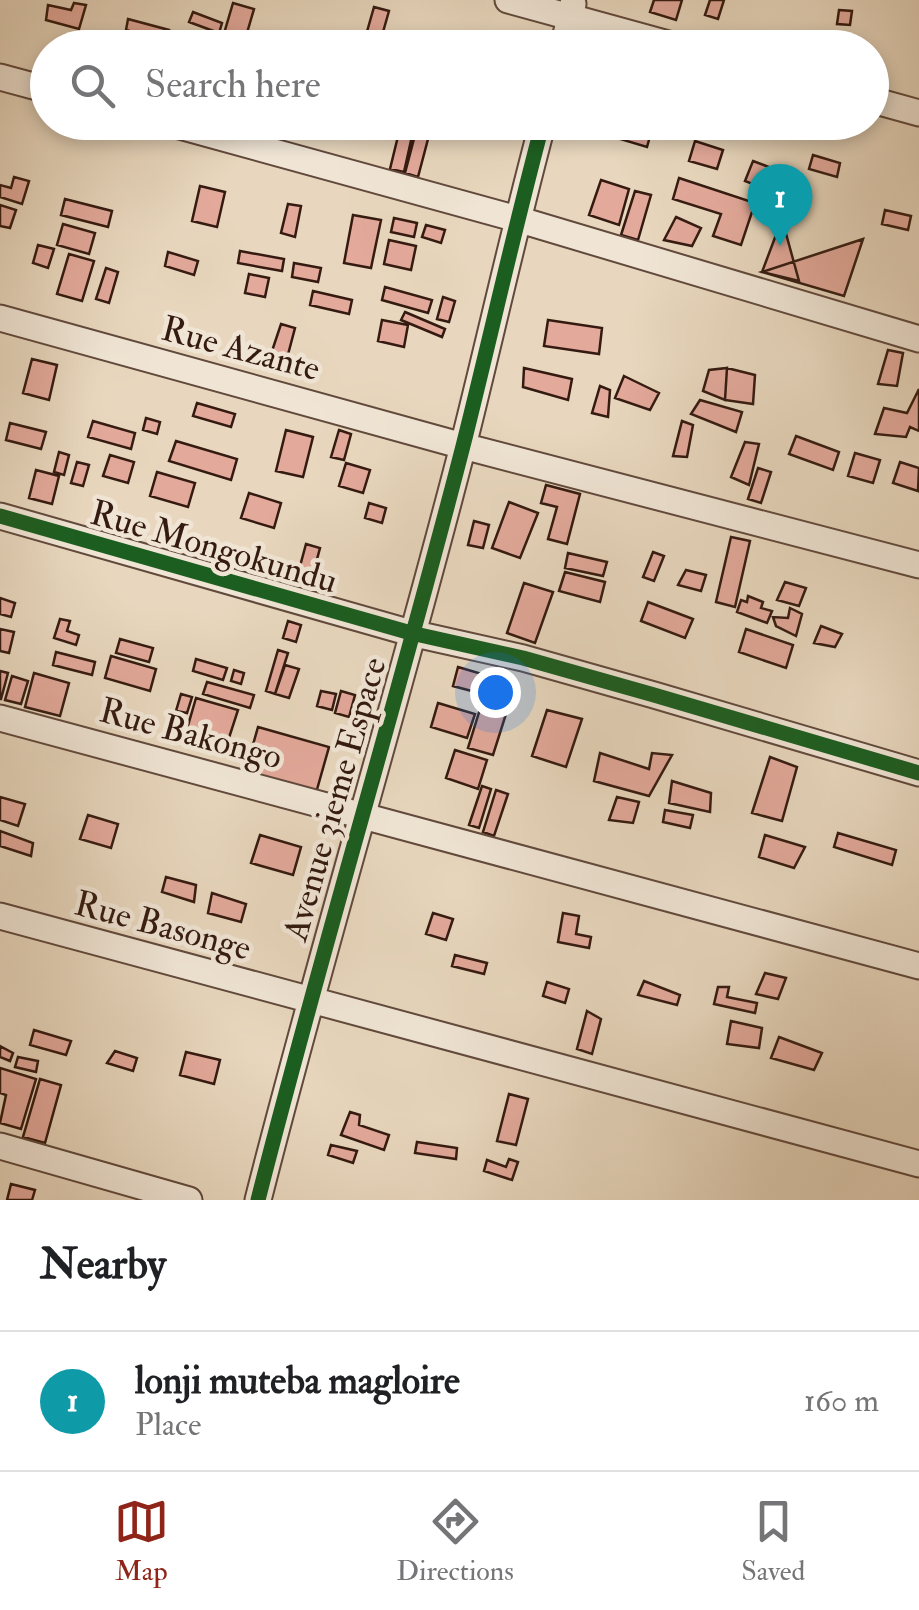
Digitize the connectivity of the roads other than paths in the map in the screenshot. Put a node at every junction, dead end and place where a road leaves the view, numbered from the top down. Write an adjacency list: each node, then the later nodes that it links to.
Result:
1 (508, 0): 2 (street)
2 (572, 8): 3 (street)
3 (634, 30)
4 (0, 77): 5 (street)
5 (30, 85)
6 (889, 105): 7 (street)
7 (919, 113)
8 (230, 140): 10 (street)
9 (537, 140): 10 (street, Avenue 3ieme Espace)
10 (517, 219): 12 (street); 13 (street, Avenue 3ieme Espace)
11 (0, 318): 13 (street, Rue Azante)
12 (919, 339)
13 (463, 446): 15 (street, Rue Azante); 16 (street, Avenue 3ieme Espace)
14 (0, 516): 16 (street, Rue Mongokundu)
15 (919, 566)
16 (411, 634): 18 (street, Rue Mongokundu); 19 (street, Avenue 3ieme Espace)
17 (0, 718): 19 (street, Rue Bakongo)
18 (919, 773)
19 (364, 815): 21 (street, Rue Bakongo); 22 (street, Avenue 3ieme Espace)
20 (0, 916): 22 (street, Rue Basonge)
21 (919, 966)
22 (308, 1001): 24 (street, Rue Basonge); 26 (street, Avenue 3ieme Espace)
23 (0, 1146): 25 (street)
24 (919, 1164)
25 (189, 1200)
26 (258, 1200)

